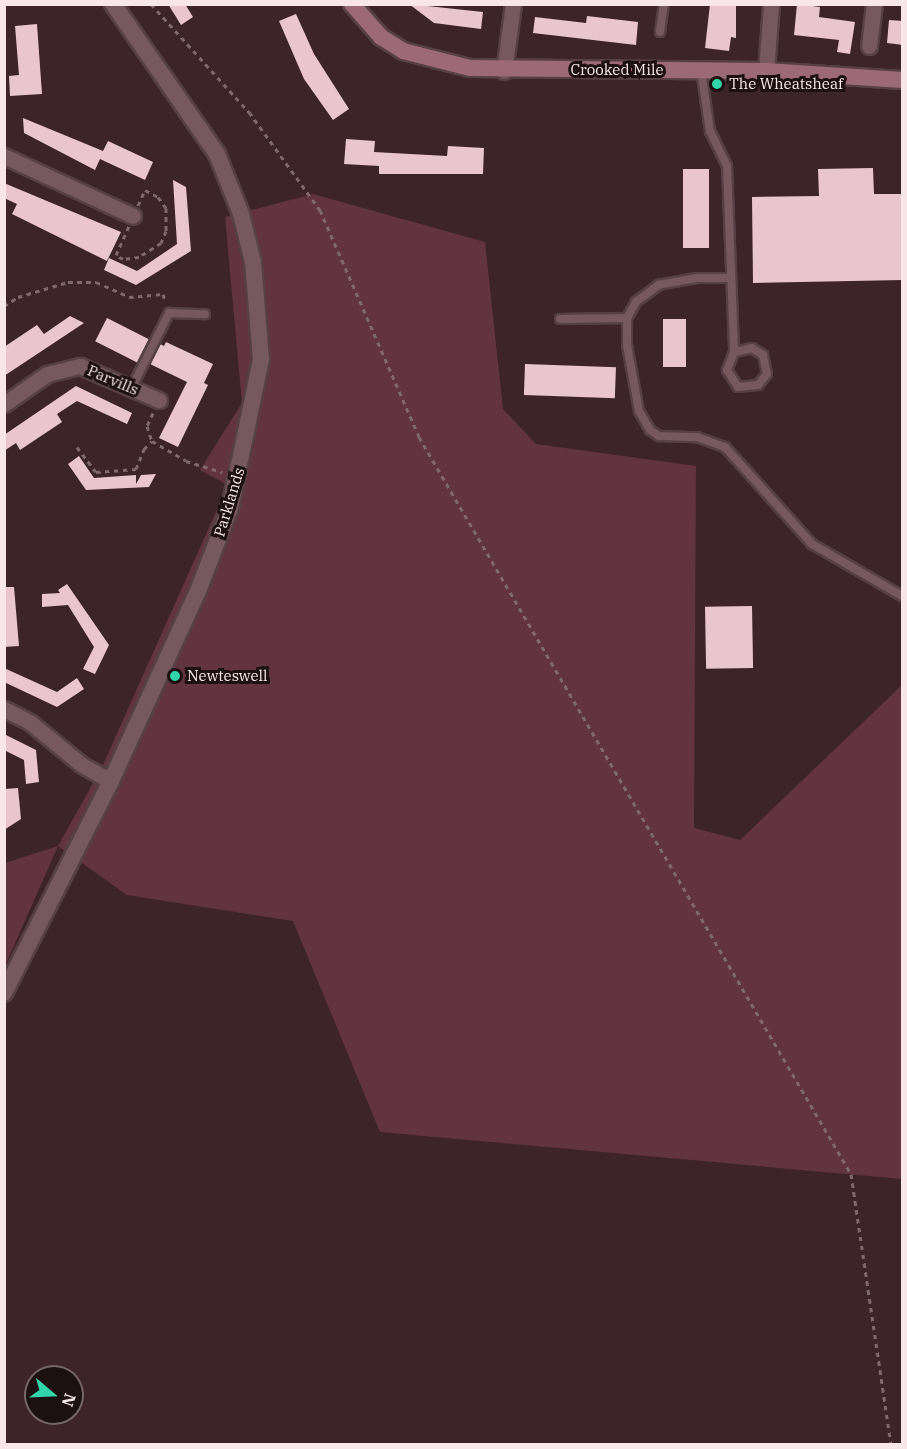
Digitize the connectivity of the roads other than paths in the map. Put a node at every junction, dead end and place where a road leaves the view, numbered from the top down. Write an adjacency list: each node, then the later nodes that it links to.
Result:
1 (113, 4): 25 (street, Parklands)
2 (352, 4): 11 (main road, Crooked Mile)
3 (513, 4): 11 (street)
4 (664, 4): 7 (lane)
5 (771, 4): 10 (street)
6 (874, 4): 8 (street)
7 (660, 32)
8 (868, 46)
9 (701, 70): 10 (main road, Crooked Mile); 11 (main road, Crooked Mile); 15 (lane)
10 (766, 70): 12 (main road, Crooked Mile)
11 (504, 71)
12 (903, 80)
13 (4, 156): 14 (street)
14 (133, 216)
15 (730, 278): 17 (lane); 19 (lane)
16 (205, 314): 20 (lane)
17 (627, 318): 18 (lane); 23 (lane)
18 (560, 319)
19 (734, 352): 19 (lane)
20 (132, 387): 21 (street, Parvills); 22 (street, Parvills)
21 (159, 400)
22 (4, 404)
23 (903, 596)
24 (4, 709): 25 (street)
25 (111, 781): 26 (street, Parklands)
26 (4, 993)

